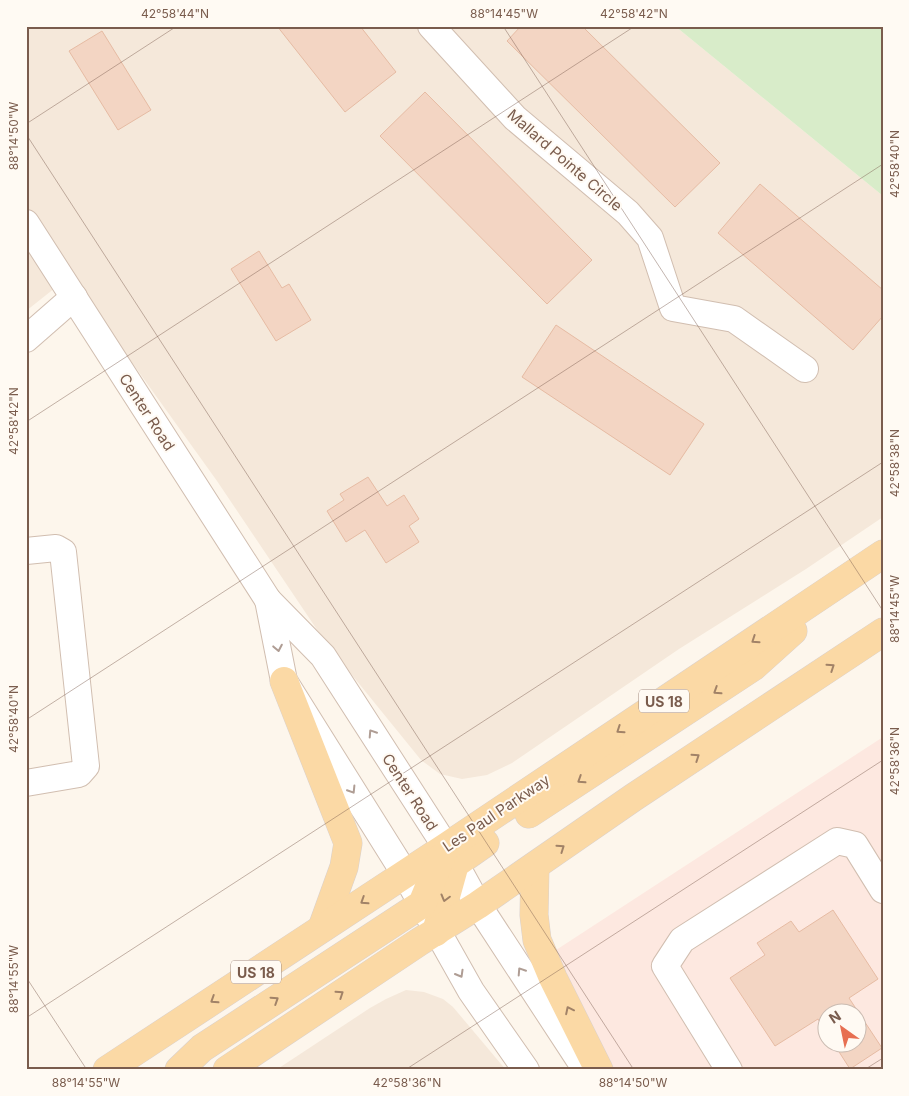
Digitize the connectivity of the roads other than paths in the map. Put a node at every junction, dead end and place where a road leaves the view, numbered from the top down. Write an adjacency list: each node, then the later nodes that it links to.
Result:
1 (431, 26): 5 (street, Mallard Pointe Circle)
2 (26, 224): 3 (street, Center Road)
3 (74, 297): 4 (street); 8 (street, Center Road)
4 (26, 339)
5 (805, 369)
6 (26, 551): 11 (street)
7 (879, 556): 12 (main road, Les Paul Parkway / US 18, one-way to 12)
8 (268, 600): 10 (street, Center Road, one-way to 10); 12 (street, Center Road, one-way to 8)
9 (883, 632): 13 (main road, one-way to 9)
10 (284, 682): 14 (street, Center Road, one-way to 14); 18 (main road)
11 (26, 783)
12 (450, 855): 14 (main road, Les Paul Parkway / US 18); 16 (main road); 17 (street, Center Road); 19 (main road, one-way to 19)
13 (535, 866): 17 (main road); 25 (main road, one-way to 13)
14 (405, 874): 16 (street, Center Road); 18 (main road, Les Paul Parkway / US 18, one-way to 18)
15 (883, 890): 26 (street)
16 (422, 904): 19 (street, Center Road); 21 (main road, one-way to 16)
17 (478, 905): 19 (main road); 24 (street, Center Road, one-way to 17)
18 (322, 928): 20 (main road, Les Paul Parkway / US 18, one-way to 20)
19 (436, 932): 22 (main road, one-way to 19); 23 (street, Center Road, one-way to 23)
20 (108, 1070)
21 (179, 1070)
22 (227, 1070)
23 (526, 1070)
24 (586, 1070)
25 (599, 1070)
26 (729, 1070)

